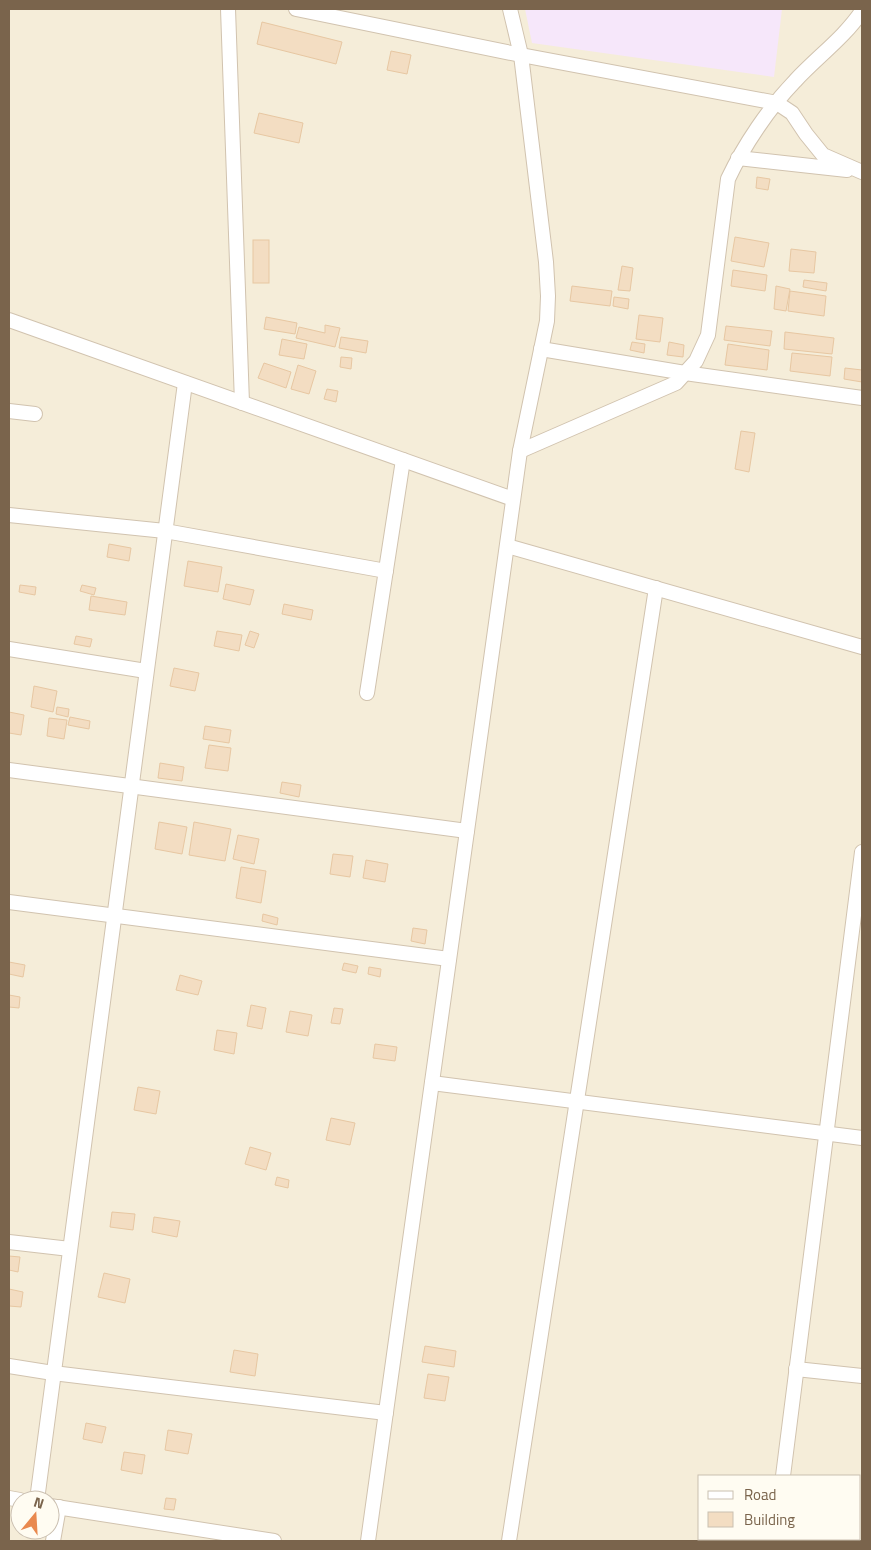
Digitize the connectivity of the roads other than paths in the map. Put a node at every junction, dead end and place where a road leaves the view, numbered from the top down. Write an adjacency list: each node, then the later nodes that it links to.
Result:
1 (228, 9): 14 (street)
2 (296, 9): 5 (street)
3 (510, 9): 5 (street)
4 (862, 11): 6 (street)
5 (521, 55): 6 (street); 10 (street)
6 (777, 103): 7 (street); 8 (street)
7 (738, 158): 8 (street); 11 (street)
8 (862, 172)
9 (9, 320): 12 (street)
10 (541, 350): 11 (street); 17 (street)
11 (685, 373): 13 (street); 17 (street)
12 (185, 383): 14 (street); 21 (street)
13 (862, 398)
14 (242, 403): 18 (street)
15 (9, 411): 16 (street)
16 (35, 414)
17 (520, 451): 19 (street)
18 (403, 460): 19 (street); 23 (street)
19 (513, 499): 22 (street)
20 (9, 515): 21 (street)
21 (165, 531): 23 (street); 27 (street)
22 (507, 546): 24 (street); 31 (street)
23 (386, 571): 28 (street)
24 (656, 588): 25 (street); 38 (street)
25 (862, 647)
26 (9, 649): 27 (street)
27 (146, 671): 30 (street)
28 (367, 693)
29 (9, 770): 30 (street)
30 (131, 787): 31 (street); 35 (street)
31 (467, 831): 36 (street)
32 (862, 852): 33 (street)
33 (859, 897): 39 (street)
34 (9, 902): 35 (street)
35 (114, 916): 36 (street); 42 (street)
36 (449, 959): 37 (street)
37 (432, 1083): 38 (street); 47 (street)
38 (577, 1102): 39 (street); 54 (street)
39 (826, 1134): 40 (street); 44 (street)
40 (862, 1138)
41 (9, 1242): 42 (street)
42 (70, 1249): 45 (street)
43 (9, 1366): 45 (street)
44 (796, 1369): 46 (street); 48 (street)
45 (53, 1373): 47 (street); 49 (street)
46 (862, 1376)
47 (386, 1413): 53 (street)
48 (782, 1475)
49 (38, 1490)
50 (60, 1507): 51 (street)
51 (236, 1538): 52 (street)
52 (274, 1541)
53 (368, 1541)
54 (509, 1541)

